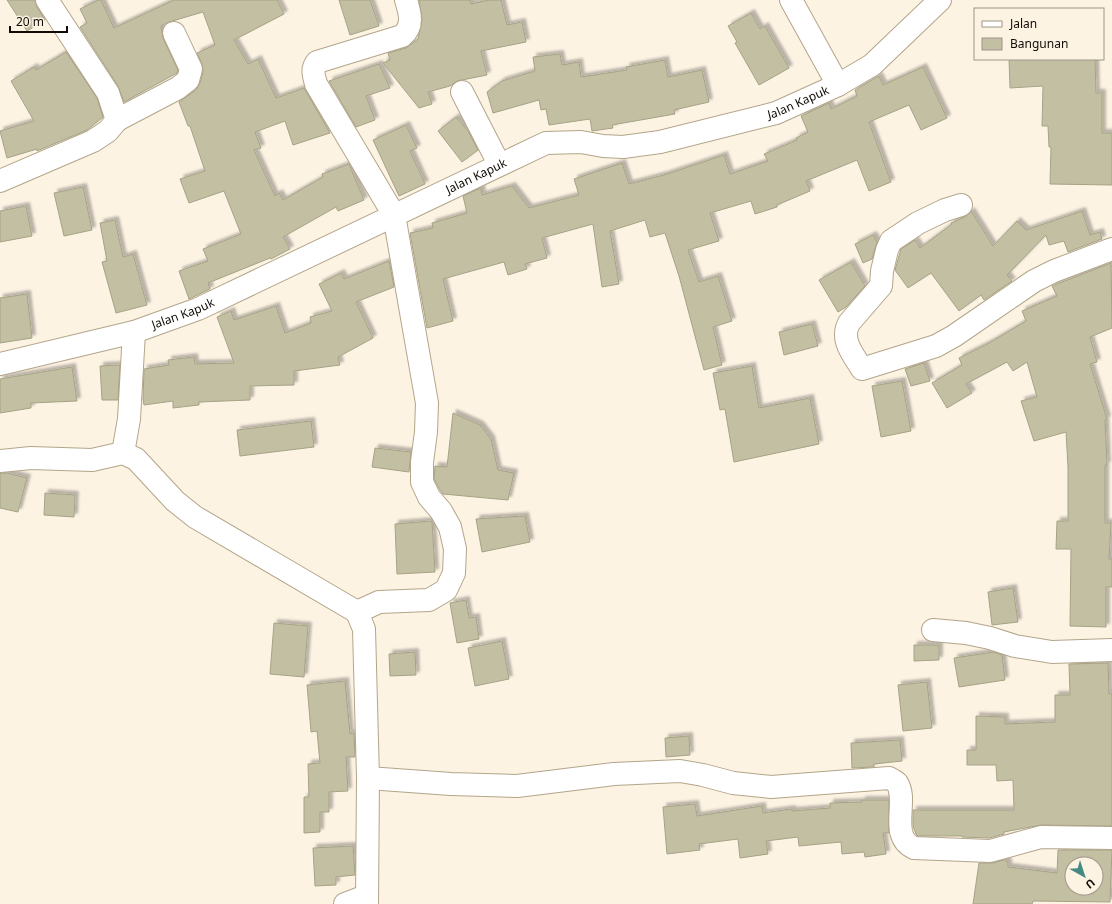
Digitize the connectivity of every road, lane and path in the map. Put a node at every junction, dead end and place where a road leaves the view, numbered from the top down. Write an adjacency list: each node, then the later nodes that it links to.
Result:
1 (47, 0): 8 (street)
2 (406, 0): 12 (street)
3 (791, 0): 6 (street)
4 (940, 0): 6 (street, Jalan Kapuk)
5 (174, 32): 8 (street)
6 (838, 85): 9 (street, Jalan Kapuk)
7 (462, 92): 9 (street)
8 (117, 120): 10 (street)
9 (499, 164): 12 (street, Jalan Kapuk)
10 (0, 181)
11 (961, 205): 13 (street)
12 (394, 215): 14 (street, Jalan Kapuk); 18 (street)
13 (1112, 249)
14 (134, 332): 15 (street, Jalan Kapuk); 16 (street)
15 (0, 364)
16 (123, 453): 17 (street); 18 (street)
17 (0, 461)
18 (357, 612): 21 (street)
19 (933, 630): 20 (street)
20 (1112, 650)
21 (368, 778): 22 (street); 23 (street)
22 (1112, 838)
23 (366, 900): 24 (street)
24 (345, 904)

